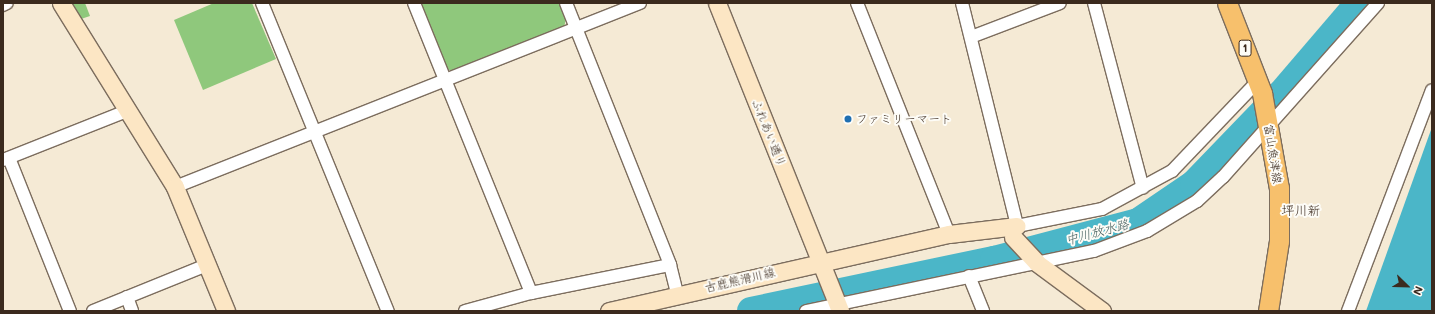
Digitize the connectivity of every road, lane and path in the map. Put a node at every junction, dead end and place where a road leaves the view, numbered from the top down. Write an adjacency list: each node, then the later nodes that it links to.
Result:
1 (7, 3): 14 (street)
2 (61, 3): 20 (street)
3 (262, 3): 22 (street)
4 (414, 3): 17 (street)
5 (566, 3): 15 (street)
6 (640, 3): 15 (street)
7 (717, 3): 31 (street, ふれあい通り)
8 (858, 3): 27 (street)
9 (962, 3): 16 (street)
10 (1060, 3): 16 (street)
11 (1094, 3): 25 (street)
12 (1227, 3): 18 (main road, 富山魚津線 / 1)
13 (1378, 3): 21 (street)
14 (3, 5)
15 (576, 29): 17 (street); 30 (street)
16 (971, 37): 26 (street)
17 (446, 81): 22 (street); 33 (street)
18 (1260, 87): 21 (main road, 富山魚津線 / 1); 25 (street)
19 (1432, 90): 48 (street)
20 (129, 110): 23 (street); 24 (street)
21 (1268, 122): 28 (street); 47 (main road, 富山魚津線 / 1)
22 (314, 131): 24 (street); 41 (street)
23 (6, 159): 37 (street)
24 (175, 187): 29 (street)
25 (1143, 188): 26 (street)
26 (1011, 231): 27 (street, 古鹿熊滑川線); 28 (street)
27 (949, 234): 31 (street, 古鹿熊滑川線)
28 (1036, 262): 32 (street); 46 (street)
29 (207, 265): 35 (street); 40 (street)
30 (670, 265): 33 (street); 34 (street)
31 (824, 268): 34 (street, 古鹿熊滑川線); 36 (street)
32 (969, 276): 36 (street); 45 (street)
33 (531, 293): 42 (street)
34 (677, 294): 43 (street, 古鹿熊滑川線)
35 (127, 297): 38 (street); 39 (street)
36 (837, 304): 44 (street)
37 (70, 311)
38 (93, 311)
39 (132, 311)
40 (226, 311)
41 (388, 311)
42 (465, 311)
43 (608, 311)
44 (806, 311)
45 (983, 311)
46 (1102, 311)
47 (1268, 311)
48 (1348, 311)

